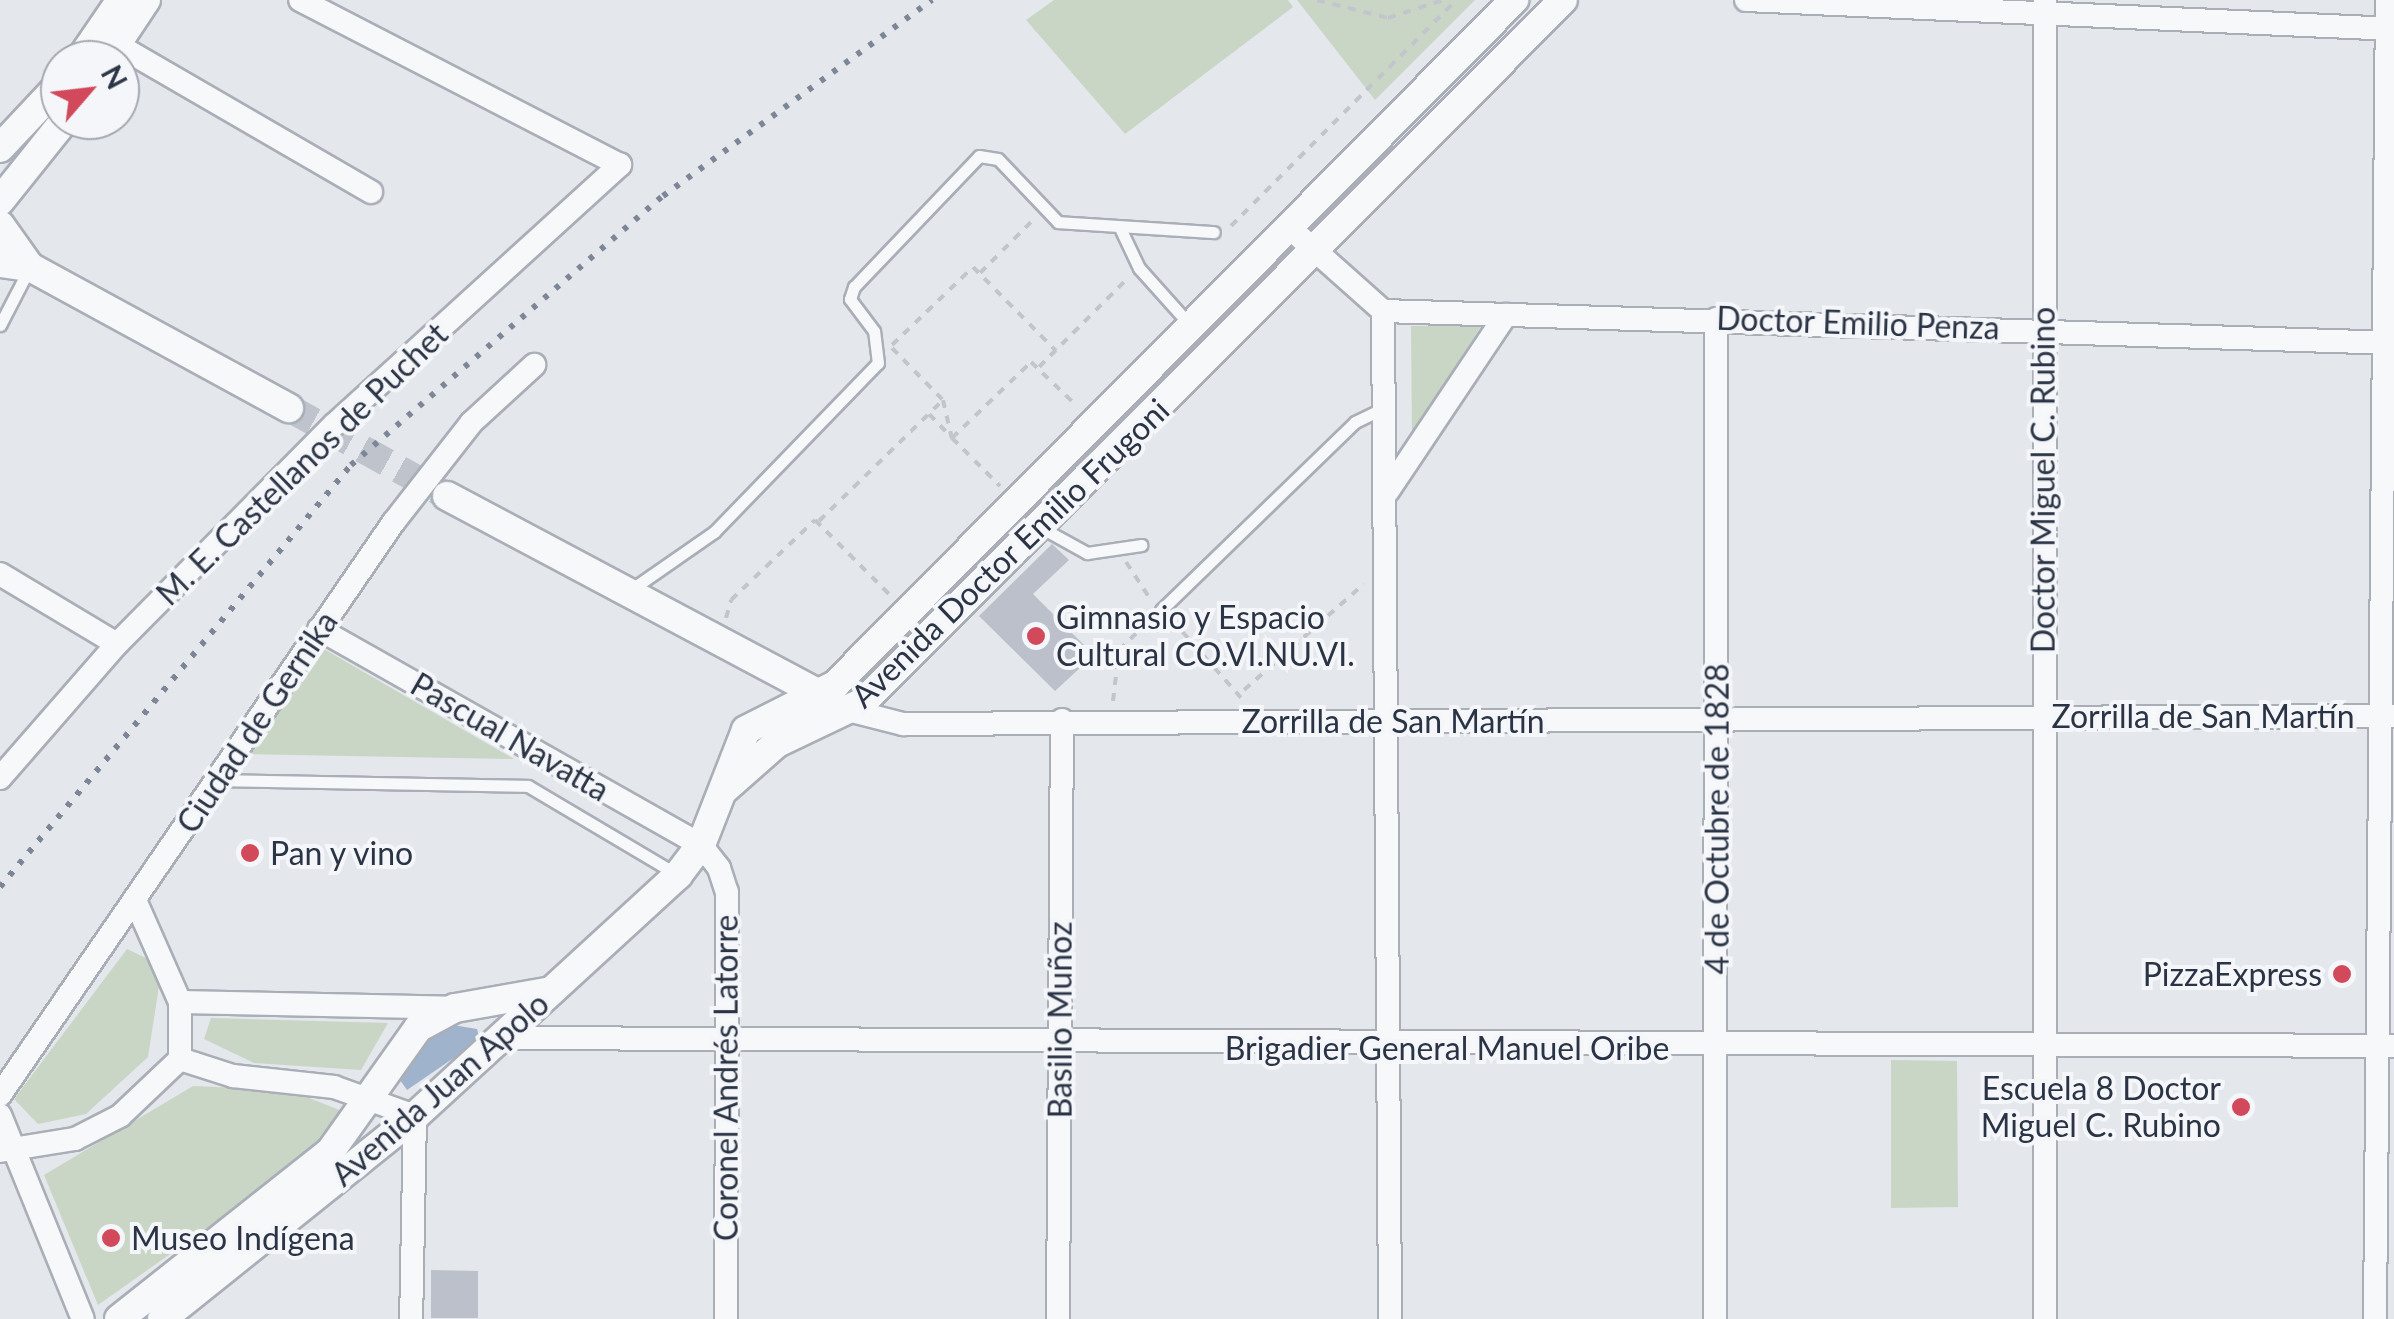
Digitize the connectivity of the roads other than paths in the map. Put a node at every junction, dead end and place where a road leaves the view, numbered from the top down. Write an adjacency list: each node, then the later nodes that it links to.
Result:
1 (122, 0): 10 (street)
2 (146, 0): 11 (street)
3 (300, 0): 43 (street, M. E. Castellanos de Puchet)
4 (1514, 0): 20 (street, Avenida Doctor Emilio Frugoni)
5 (1563, 0): 22 (street, Avenida Doctor Emilio Frugoni)
6 (1746, 0): 8 (street)
7 (2387, 0): 9 (street)
8 (2045, 8): 9 (street); 30 (street, Doctor Miguel C. Rubino)
9 (2391, 29): 31 (street)
10 (109, 40)
11 (112, 40)
12 (140, 64): 16 (street)
13 (40, 105): 15 (street)
14 (49, 140): 17 (street)
15 (0, 148)
16 (372, 192)
17 (0, 201)
18 (0, 225): 24 (street)
19 (1121, 230): 21 (lane); 29 (lane); 40 (lane)
20 (1291, 230): 22 (street); 29 (street, Avenida Doctor Emilio Frugoni)
21 (1214, 232)
22 (1314, 255): 25 (street); 37 (street, Avenida Doctor Emilio Frugoni)
23 (0, 263): 24 (street)
24 (30, 267): 28 (lane); 34 (street)
25 (1382, 311): 26 (street, Doctor Emilio Penza); 33 (street)
26 (1506, 315): 27 (street, Doctor Emilio Penza); 35 (street)
27 (1716, 319): 30 (street, Doctor Emilio Penza); 52 (street, 4 de Octubre de 1828)
28 (0, 325)
29 (1192, 328): 37 (street, Avenida Doctor Emilio Frugoni)
30 (2042, 329): 31 (street, Doctor Emilio Penza); 48 (street, Doctor Miguel C. Rubino)
31 (2389, 343): 49 (street)
32 (534, 365): 42 (street, Ciudad de Gernika)
33 (1386, 407): 35 (street); 41 (lane)
34 (289, 408)
35 (1388, 491): 51 (street)
36 (448, 496): 40 (street, Zorrilla de San Martín)
37 (1028, 515): 38 (lane); 45 (street, Avenida Doctor Emilio Frugoni); 46 (street, Avenida Doctor Emilio Frugoni)
38 (1141, 545)
39 (0, 574): 43 (street)
40 (632, 590): 44 (street, Zorrilla de San Martín)
41 (1161, 610)
42 (319, 629): 54 (street, Ciudad de Gernika); 56 (street, Pascual Navatta)
43 (117, 644): 53 (street, M. E. Castellanos de Puchet)
44 (755, 658): 45 (street, Zorrilla de San Martín); 47 (street)
45 (820, 695): 46 (street, Zorrilla de San Martín); 47 (street, Avenida Doctor Emilio Frugoni)
46 (852, 712): 50 (street, Zorrilla de San Martín); 55 (street, Avenida Doctor Emilio Frugoni)
47 (768, 716): 55 (street, Avenida Doctor Emilio Frugoni)
48 (2045, 716): 49 (street, Zorrilla de San Martín); 52 (street, Zorrilla de San Martín); 68 (street, Doctor Miguel C. Rubino)
49 (2387, 716): 64 (street)
50 (1062, 720): 51 (street, Zorrilla de San Martín); 65 (street, Basilio Muñoz)
51 (1389, 721): 52 (street, Zorrilla de San Martín); 66 (street)
52 (1716, 721): 67 (street, 4 de Octubre de 1828)
53 (0, 778)
54 (220, 780): 57 (lane); 58 (street, Ciudad de Gernika)
55 (725, 789): 56 (street)
56 (701, 845): 57 (street); 63 (street, Coronel Andrés Latorre)
57 (678, 875): 59 (street)
58 (135, 900): 60 (street); 70 (street, Ciudad de Gernika)
59 (558, 989): 61 (street, Avenida Juan Apolo); 62 (street, Avenida Juan Apolo)
60 (180, 1002): 61 (street); 69 (street)
61 (468, 1006): 62 (street); 71 (street, Avenida Juan Apolo)
62 (501, 1038): 63 (street, Brigadier General Manuel Oribe); 73 (street, Avenida Juan Apolo)
63 (726, 1045): 65 (street, Brigadier General Manuel Oribe); 79 (street, Coronel Andrés Latorre)
64 (2386, 1046): 68 (street, Brigadier General Manuel Oribe); 84 (street)
65 (1060, 1047): 66 (street, Brigadier General Manuel Oribe); 80 (street, Basilio Muñoz)
66 (1392, 1048): 67 (street, Brigadier General Manuel Oribe); 81 (street)
67 (1719, 1048): 68 (street, Brigadier General Manuel Oribe); 82 (street, 4 de Octubre de 1828)
68 (2050, 1050): 83 (street, Doctor Miguel C. Rubino)
69 (180, 1059): 71 (street); 74 (street)
70 (0, 1095)
71 (368, 1099): 73 (street); 76 (street, Avenida Juan Apolo)
72 (0, 1115): 74 (street)
73 (414, 1116): 77 (street, Avenida Juan Apolo); 78 (street)
74 (7, 1152): 75 (street)
75 (84, 1319)
76 (118, 1319)
77 (162, 1319)
78 (411, 1319)
79 (726, 1319)
80 (1058, 1319)
81 (1390, 1319)
82 (1715, 1319)
83 (2045, 1319)
84 (2375, 1319)

